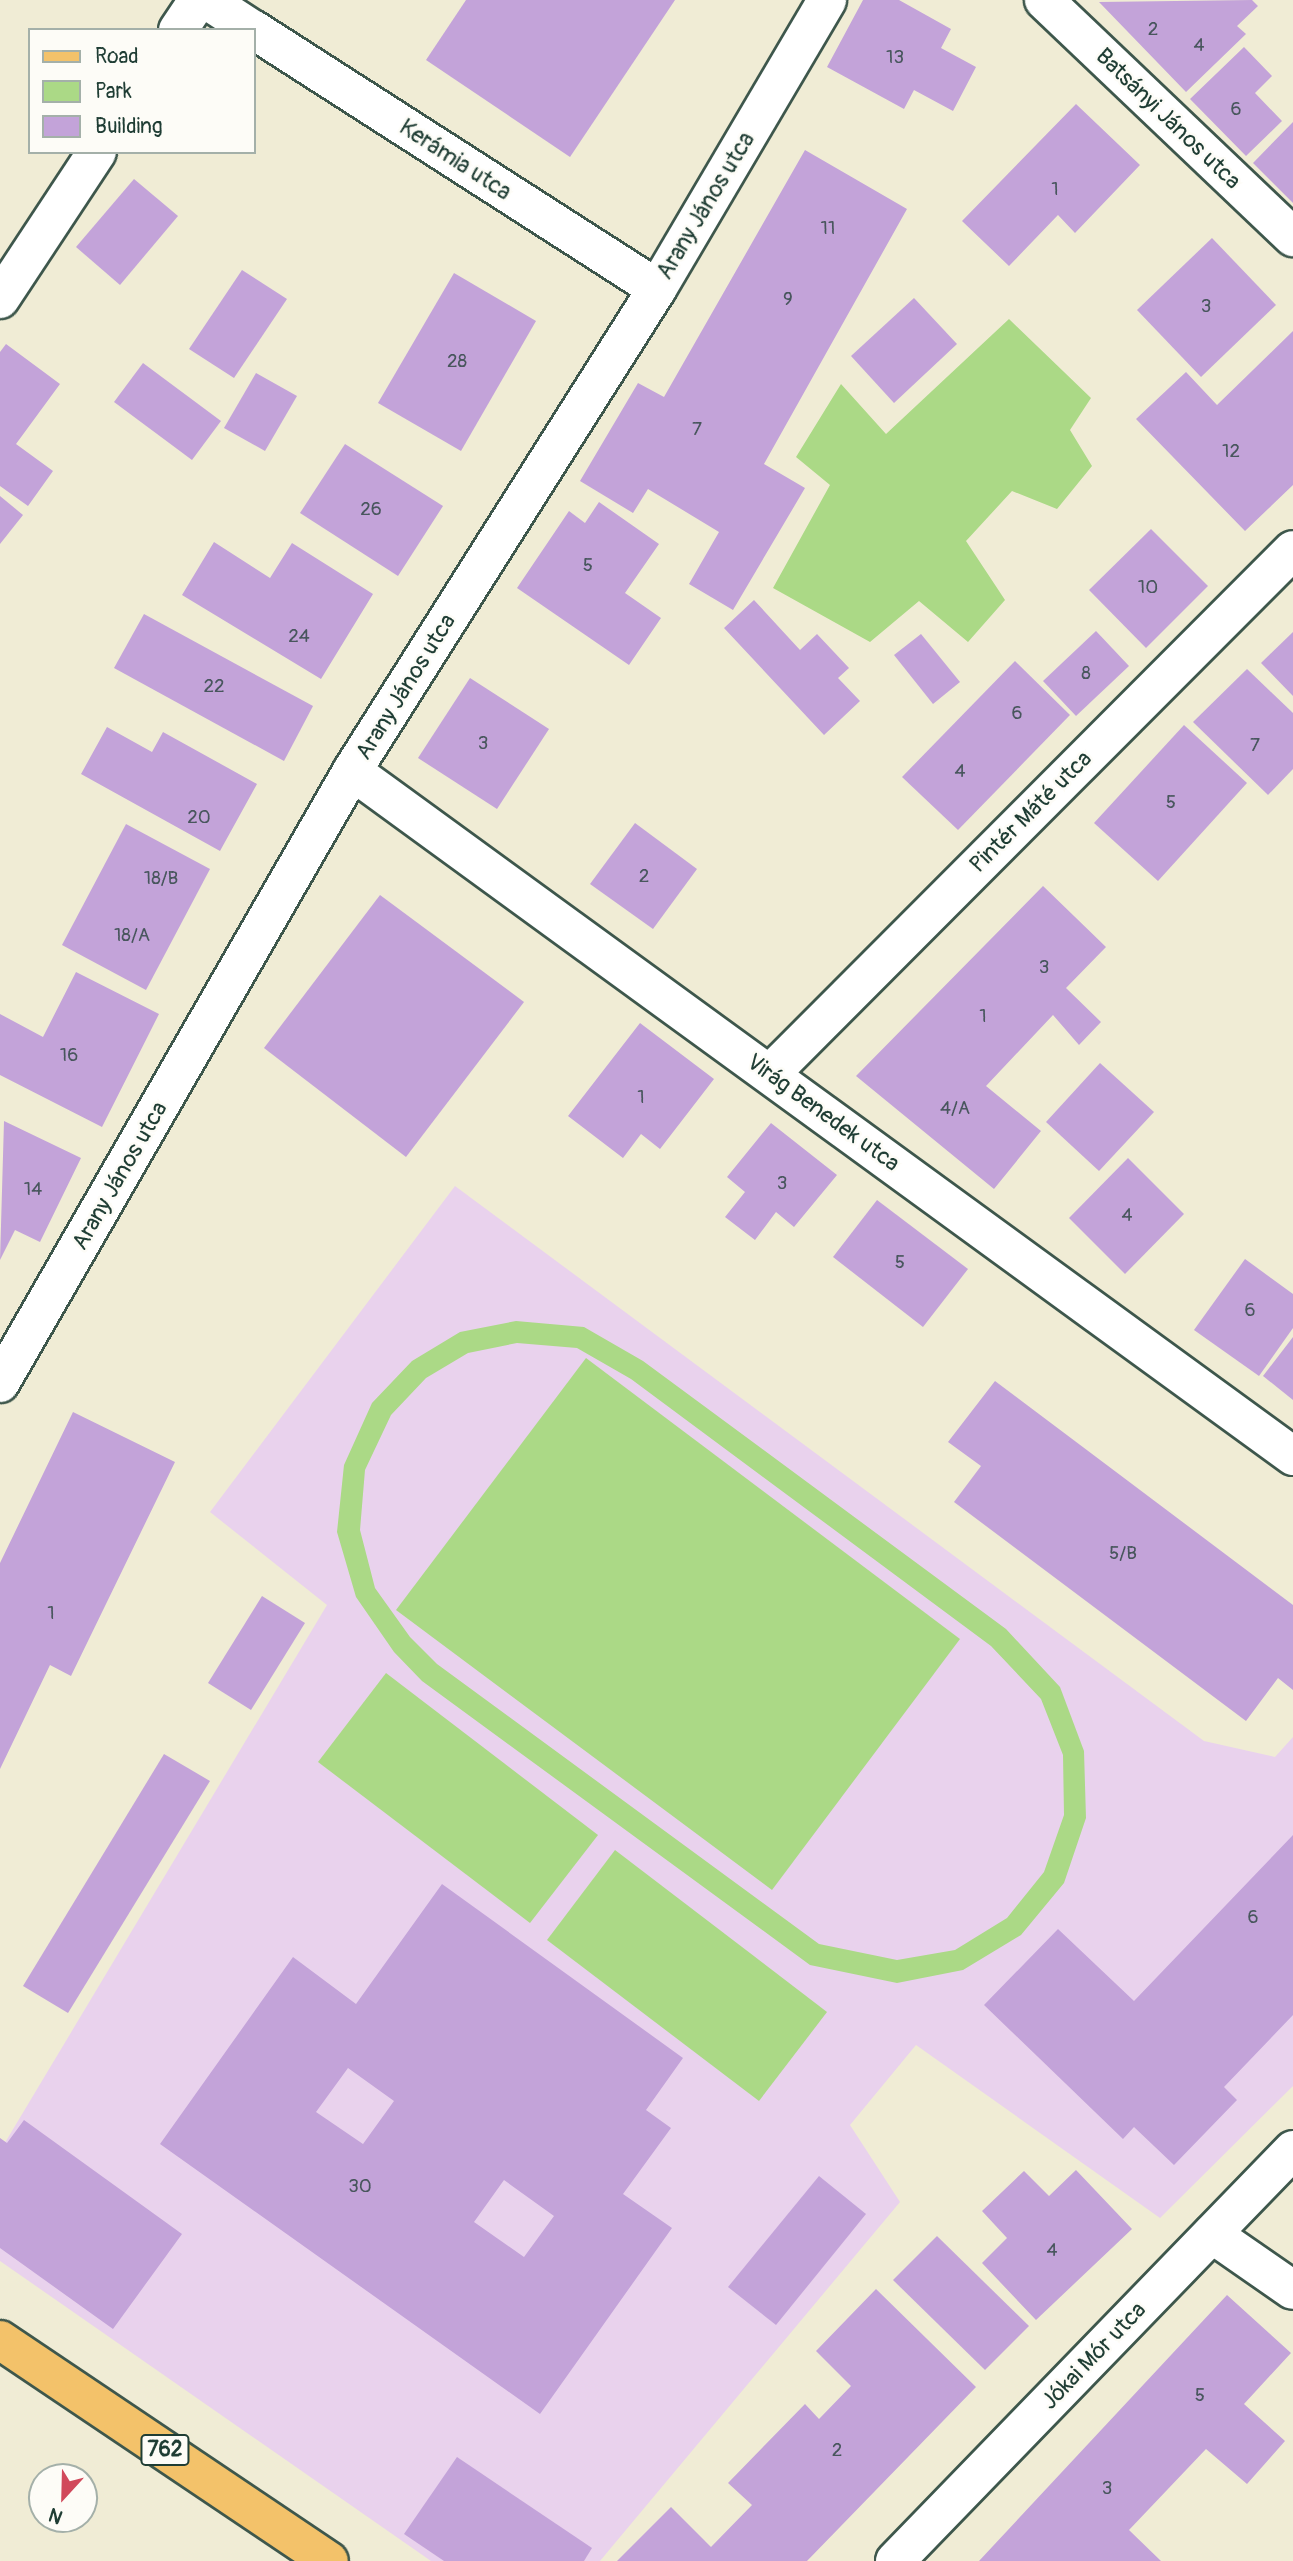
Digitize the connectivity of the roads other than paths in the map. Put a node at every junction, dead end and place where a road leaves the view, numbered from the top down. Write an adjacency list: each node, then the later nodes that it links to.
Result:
1 (198, 0): 5 (street)
2 (207, 0): 6 (street, Kerámia utca)
3 (827, 0): 10 (street, Arany János utca)
4 (1044, 0): 9 (street, Batsányi János utca)
5 (179, 28)
6 (250, 28)
7 (256, 32): 10 (street, Kerámia utca)
8 (96, 154): 11 (street)
9 (1293, 237)
10 (657, 289): 13 (street, Arany János utca)
11 (0, 299)
12 (1293, 550): 14 (street, Pintér Máté utca)
13 (352, 771): 14 (street, Virág Benedek utca); 15 (street, Arany János utca)
14 (770, 1074): 16 (street, Virág Benedek utca)
15 (0, 1383)
16 (1293, 1456)
17 (1293, 2150): 18 (street, Jókai Mór utca)
18 (1212, 2234): 19 (street); 22 (street, Jókai Mór utca)
19 (1293, 2290)
20 (0, 2340): 21 (main road, 762)
21 (329, 2561)
22 (895, 2561)

